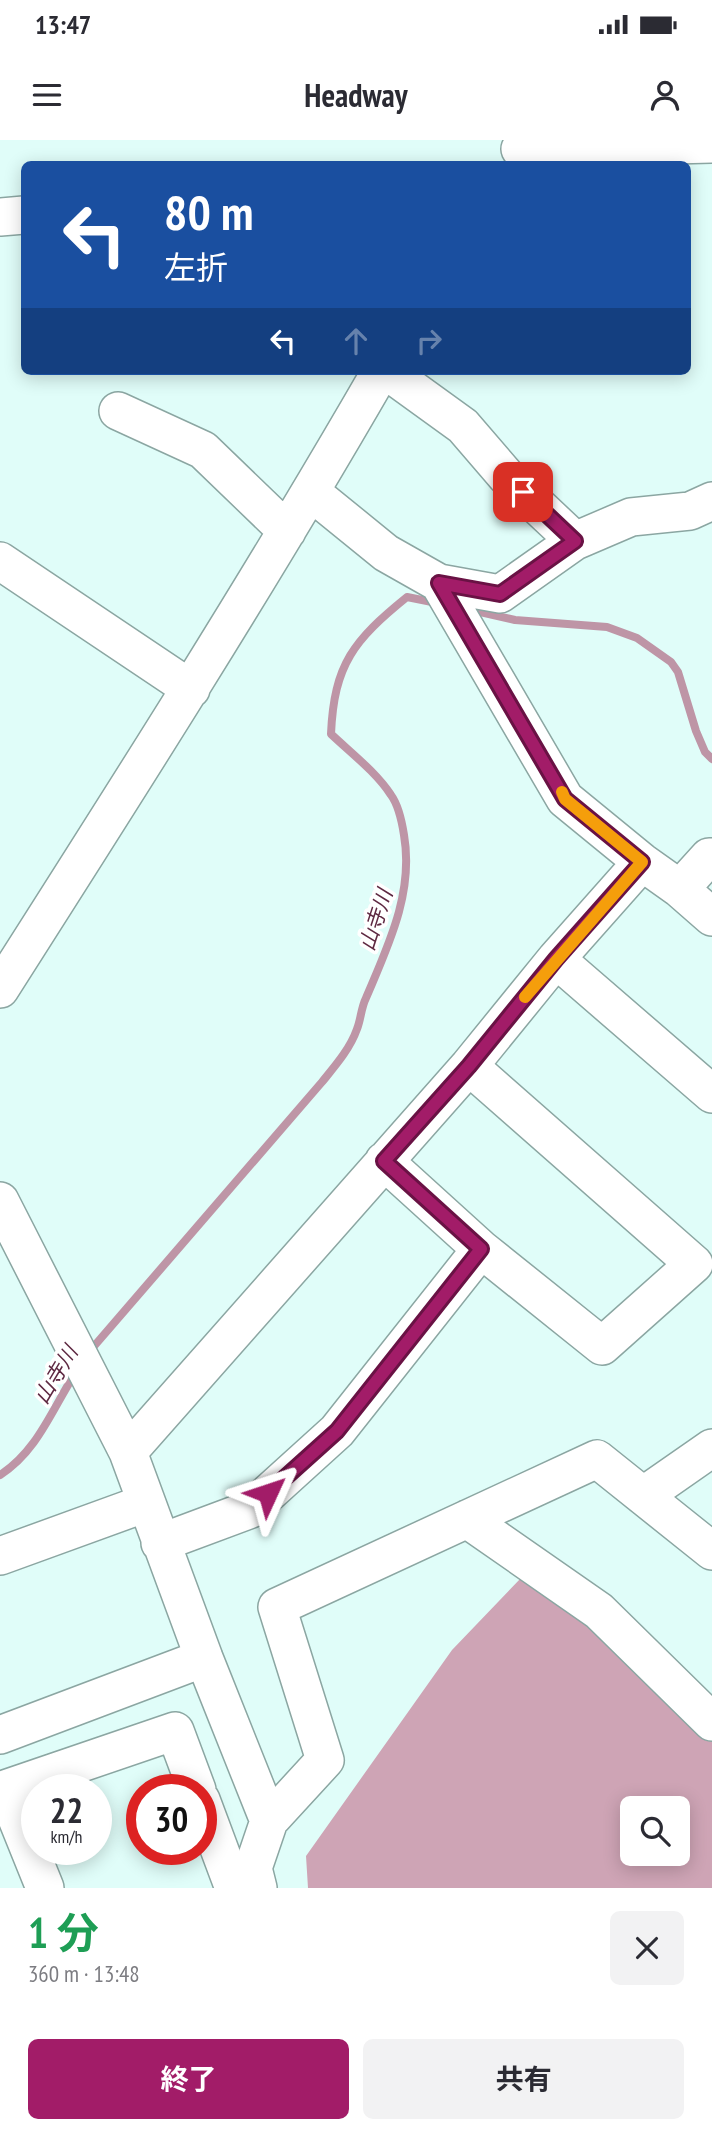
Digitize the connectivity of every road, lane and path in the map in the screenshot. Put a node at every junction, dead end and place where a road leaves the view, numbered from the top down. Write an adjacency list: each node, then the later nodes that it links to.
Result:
1 (712, 144): 2 (street)
2 (518, 151)
3 (21, 215): 4 (street)
4 (0, 217)
5 (379, 375): 8 (street)
6 (393, 375): 11 (street)
7 (118, 411): 10 (street)
8 (311, 492): 10 (street); 13 (street)
9 (712, 501): 11 (street)
10 (288, 531): 14 (street)
11 (575, 541): 13 (street)
12 (0, 561): 14 (street)
13 (441, 586): 16 (street)
14 (191, 689): 20 (street)
15 (712, 857): 17 (street)
16 (642, 862): 17 (street); 19 (street)
17 (680, 889): 18 (street)
18 (712, 917)
19 (556, 959): 21 (street); 22 (street)
20 (0, 989)
21 (469, 1066): 23 (street); 25 (street)
22 (712, 1094)
23 (384, 1161): 25 (street); 27 (street)
24 (0, 1201): 27 (street)
25 (481, 1249): 31 (street)
26 (712, 1448): 28 (street)
27 (128, 1452): 29 (street)
28 (643, 1496): 30 (street); 32 (street)
29 (146, 1503): 31 (street); 33 (street)
30 (467, 1519): 35 (street); 38 (street)
31 (160, 1543): 34 (street)
32 (712, 1551)
33 (0, 1556)
34 (204, 1658): 36 (street); 38 (street)
35 (712, 1722)
36 (0, 1735)
37 (191, 1774): 41 (street)
38 (269, 1821): 40 (street)
39 (217, 1832): 40 (street)
40 (242, 1882)
41 (46, 1888)

